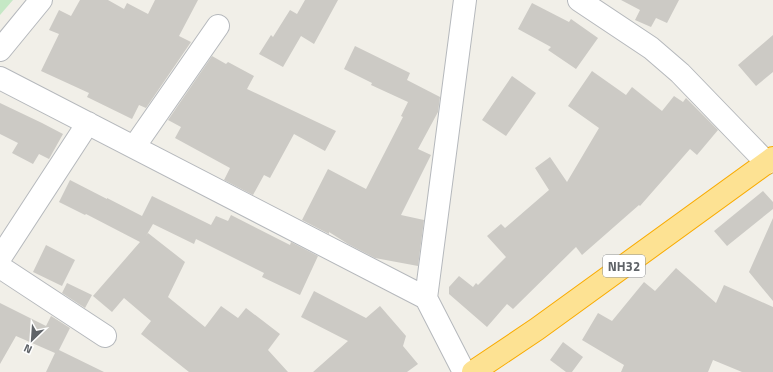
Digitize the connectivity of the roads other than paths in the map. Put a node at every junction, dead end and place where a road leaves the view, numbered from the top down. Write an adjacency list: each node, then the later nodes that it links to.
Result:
1 (41, 0): 5 (street)
2 (465, 0): 12 (street)
3 (579, 0): 9 (street)
4 (218, 26): 8 (street)
5 (0, 50)
6 (0, 78): 7 (street)
7 (88, 123): 8 (street); 10 (street)
8 (134, 147): 12 (street)
9 (770, 161): 15 (highway, NH32)
10 (0, 258)
11 (0, 267): 13 (street)
12 (426, 298): 14 (street)
13 (105, 336)
14 (464, 372)
15 (473, 372)

